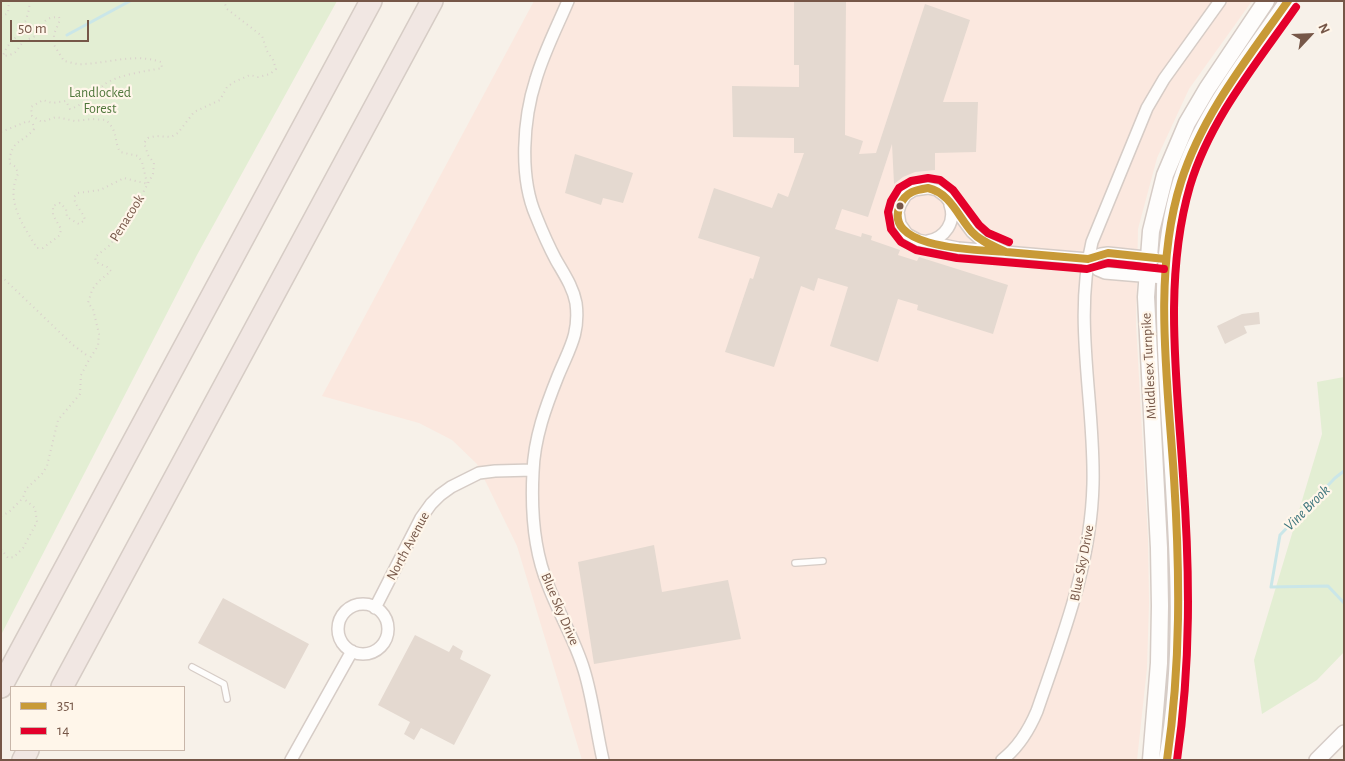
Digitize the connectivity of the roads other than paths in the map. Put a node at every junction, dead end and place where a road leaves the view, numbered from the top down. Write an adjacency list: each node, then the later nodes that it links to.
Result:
1 (372, 1): 22 (highway)
2 (432, 1): 21 (highway)
3 (568, 1): 15 (street, Blue Sky Drive)
4 (1220, 1): 12 (street, Blue Sky Drive)
5 (1266, 1): 10 (main road, Middlesex Turnpike)
6 (1288, 1): 11 (main road, Middlesex Turnpike)
7 (948, 201): 8 (street); 8 (street); 9 (street)
8 (918, 240): 9 (street)
9 (1006, 252): 12 (street)
10 (1148, 257): 11 (street); 12 (street); 13 (main road, Middlesex Turnpike)
11 (1166, 258): 14 (main road, Middlesex Turnpike)
12 (1088, 259): 13 (street); 27 (street, Blue Sky Drive)
13 (1146, 277): 14 (street); 28 (main road, Middlesex Turnpike)
14 (1164, 278): 29 (main road, Middlesex Turnpike)
15 (533, 470): 18 (street, North Avenue); 26 (street, Blue Sky Drive)
16 (823, 561): 17 (lane)
17 (796, 563)
18 (375, 608): 19 (street); 19 (street)
19 (352, 651): 25 (street)
20 (192, 667): 23 (lane)
21 (63, 686)
22 (1, 687)
23 (227, 699)
24 (1344, 733): 30 (street)
25 (291, 760)
26 (603, 760)
27 (1002, 760)
28 (1152, 760)
29 (1167, 760)
30 (1317, 760)

